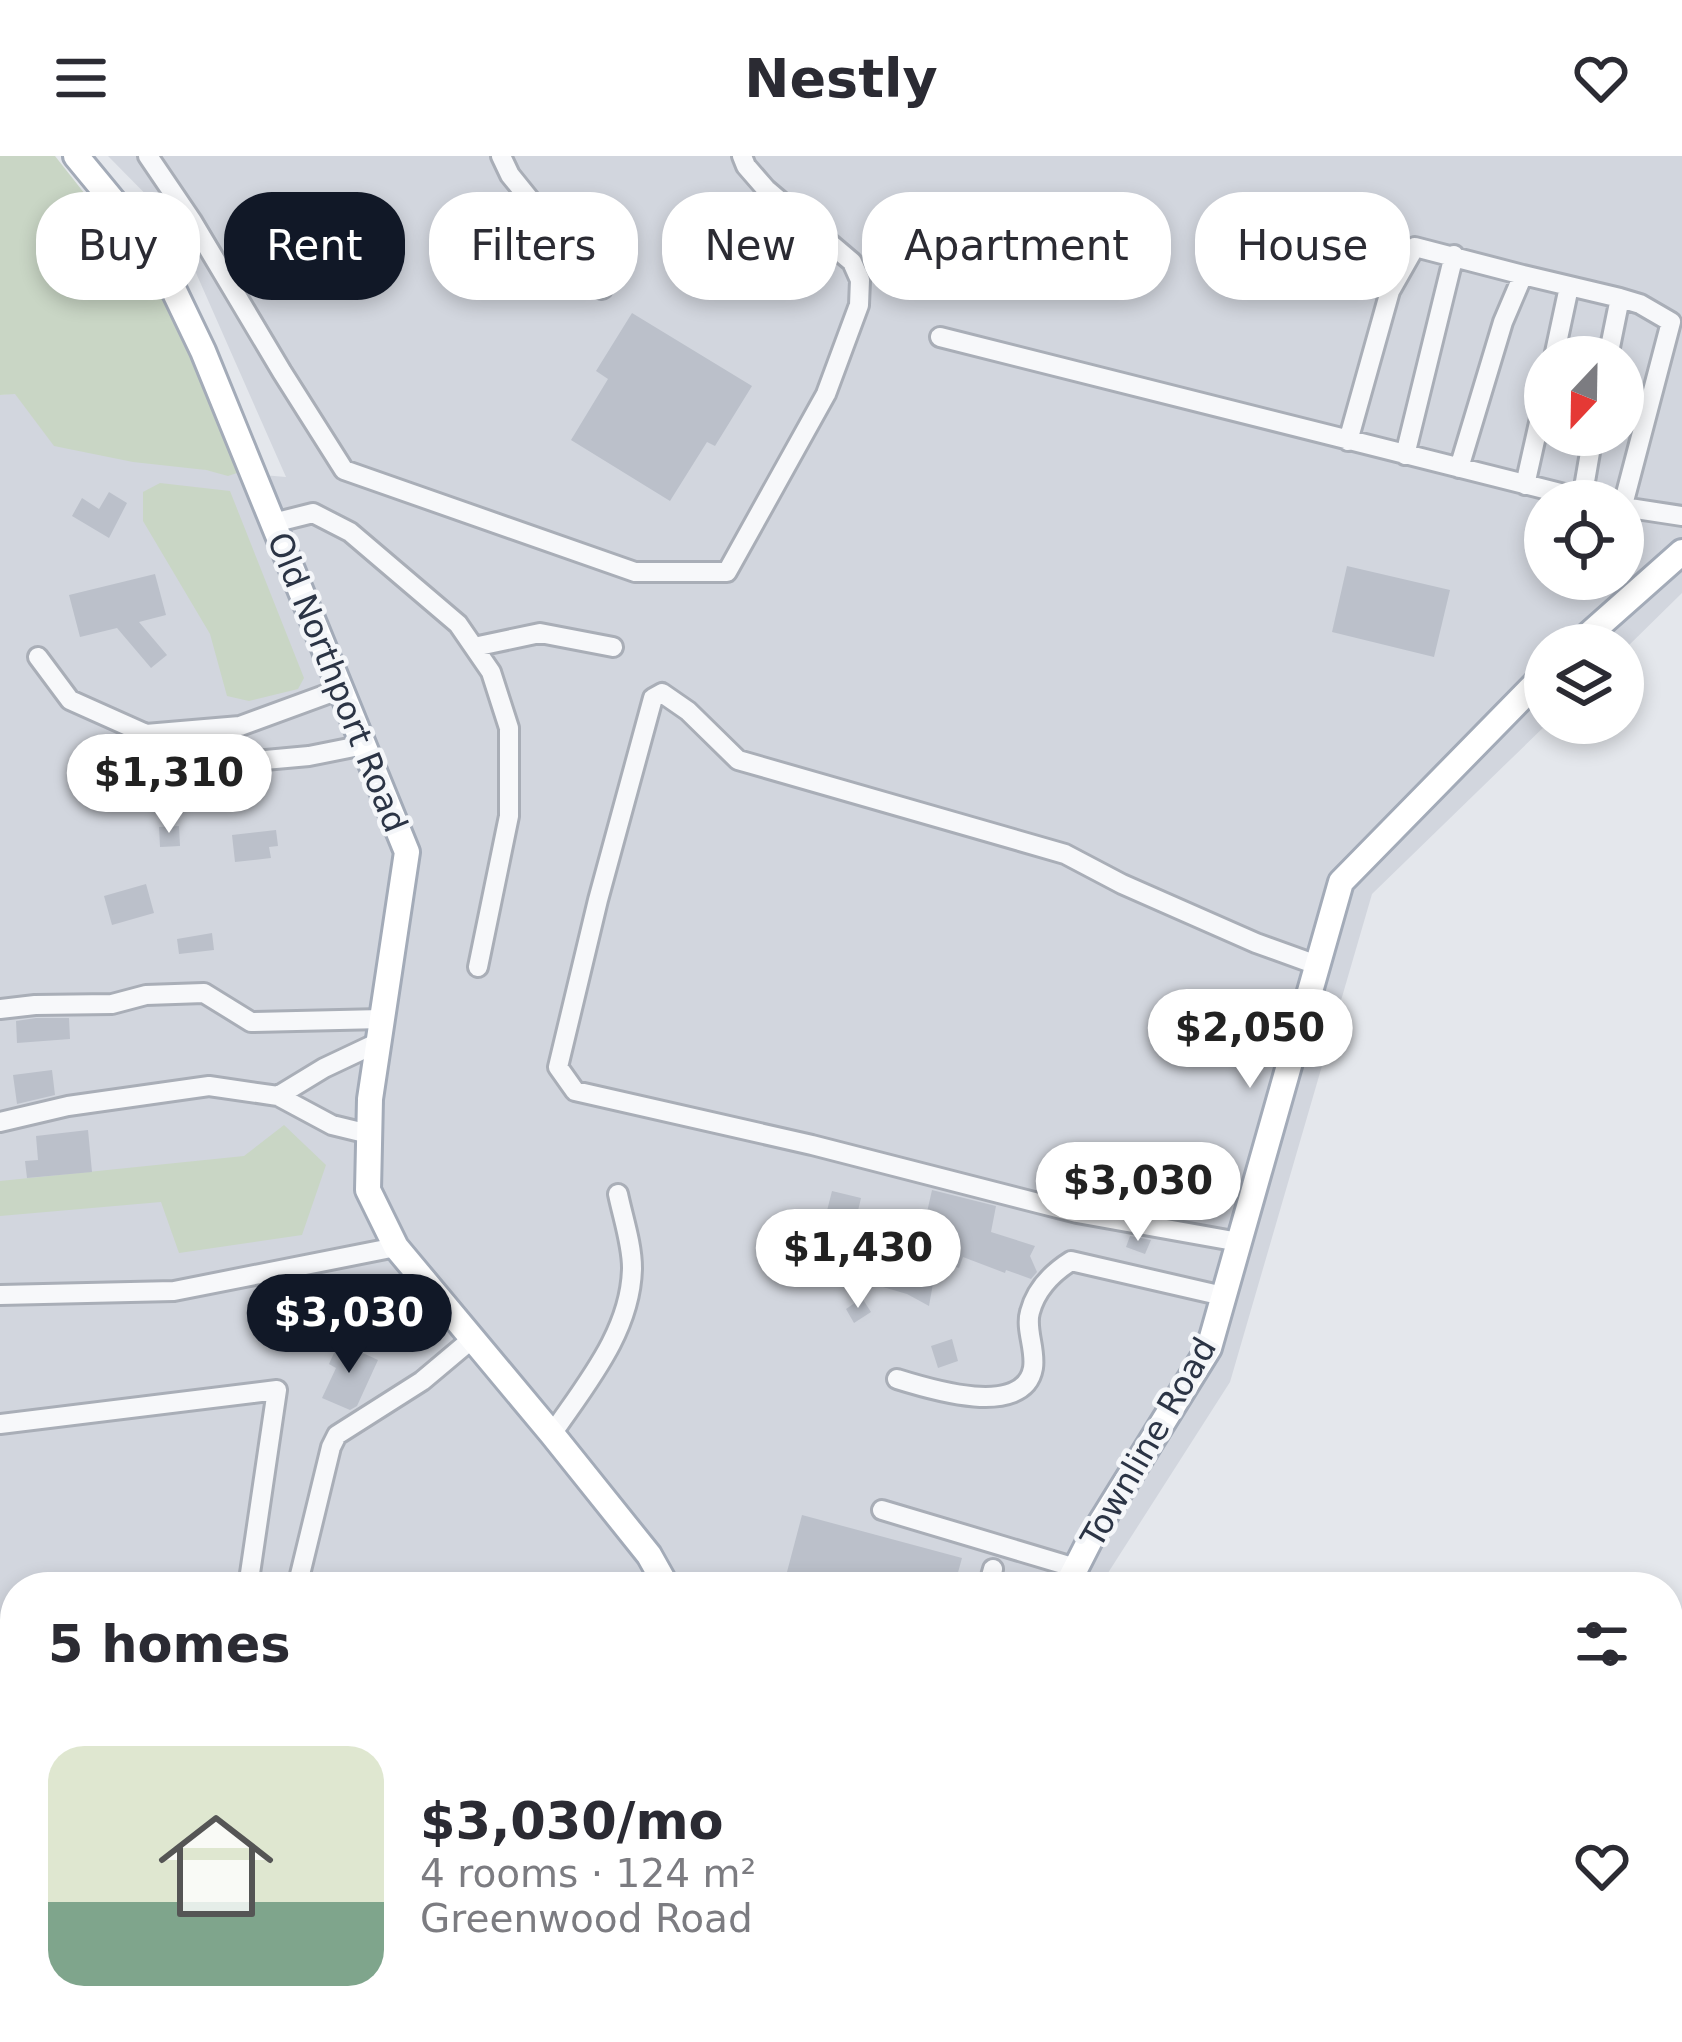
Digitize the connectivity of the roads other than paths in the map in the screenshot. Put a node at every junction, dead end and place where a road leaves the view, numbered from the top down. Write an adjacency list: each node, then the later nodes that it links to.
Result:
1 (76, 156): 20 (main road, Old Northport Road)
2 (148, 156): 4 (street)
3 (501, 156): 5 (street)
4 (742, 156)
5 (523, 192)
6 (1454, 255): 7 (street); 13 (street); 14 (street)
7 (1523, 274): 8 (street); 15 (street)
8 (1569, 287): 9 (street); 10 (street)
9 (1620, 298): 11 (street); 16 (street)
10 (1558, 336)
11 (1612, 336)
12 (940, 337): 13 (street)
13 (1348, 440): 14 (street)
14 (1406, 454): 15 (street)
15 (1459, 468): 17 (street)
16 (1630, 480)
17 (1524, 485)
18 (1644, 510): 19 (street)
19 (1682, 516)
20 (273, 523): 23 (street); 26 (main road, Old Northport Road)
21 (1682, 552): 22 (main road)
22 (1600, 624)
23 (474, 647): 24 (street); 31 (street)
24 (613, 647)
25 (38, 657): 26 (street)
26 (341, 689): 28 (main road, Old Northport Road)
27 (1524, 695): 30 (main road, Townline Road)
28 (364, 745): 29 (street); 33 (main road, Old Northport Road)
29 (191, 799)
30 (1318, 965): 38 (main road, Townline Road); 38 (street)
31 (478, 967)
32 (0, 1009): 33 (street)
33 (380, 1031): 34 (street); 36 (main road, Old Northport Road)
34 (278, 1096): 35 (street); 36 (street)
35 (0, 1122)
36 (369, 1134): 39 (main road, Old Northport Road)
37 (618, 1194): 45 (street)
38 (1239, 1242): 41 (main road, Townline Road)
39 (395, 1247): 40 (street); 42 (main road, Old Northport Road)
40 (0, 1295)
41 (1223, 1296): 43 (street); 51 (main road, Townline Road)
42 (472, 1339): 45 (main road, Old Northport Road); 48 (street)
43 (897, 1379)
44 (0, 1424): 47 (street)
45 (552, 1434): 49 (main road, Old Northport Road)
46 (882, 1510): 50 (street)
47 (250, 1572)
48 (300, 1572)
49 (659, 1572)
50 (1054, 1572)
51 (1074, 1572)

